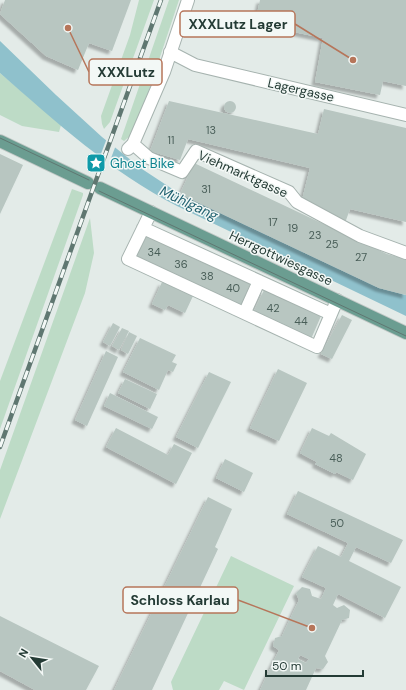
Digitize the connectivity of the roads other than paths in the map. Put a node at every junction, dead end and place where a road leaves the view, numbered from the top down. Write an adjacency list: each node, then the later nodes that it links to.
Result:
1 (188, 0): 2 (lane, Viehmarktgasse)
2 (170, 52): 3 (lane, Lagergasse); 8 (lane, Viehmarktgasse)
3 (406, 115)
4 (0, 141): 5 (main road)
5 (88, 183)
6 (100, 188): 7 (main road, Herrgottwiesgasse)
7 (147, 220): 9 (lane); 10 (main road, Herrgottwiesgasse); 11 (lane)
8 (406, 253)
9 (259, 281): 11 (lane); 12 (lane)
10 (337, 300): 12 (lane); 13 (main road, Herrgottwiesgasse)
11 (245, 312): 12 (lane)
12 (331, 314)
13 (406, 333)

